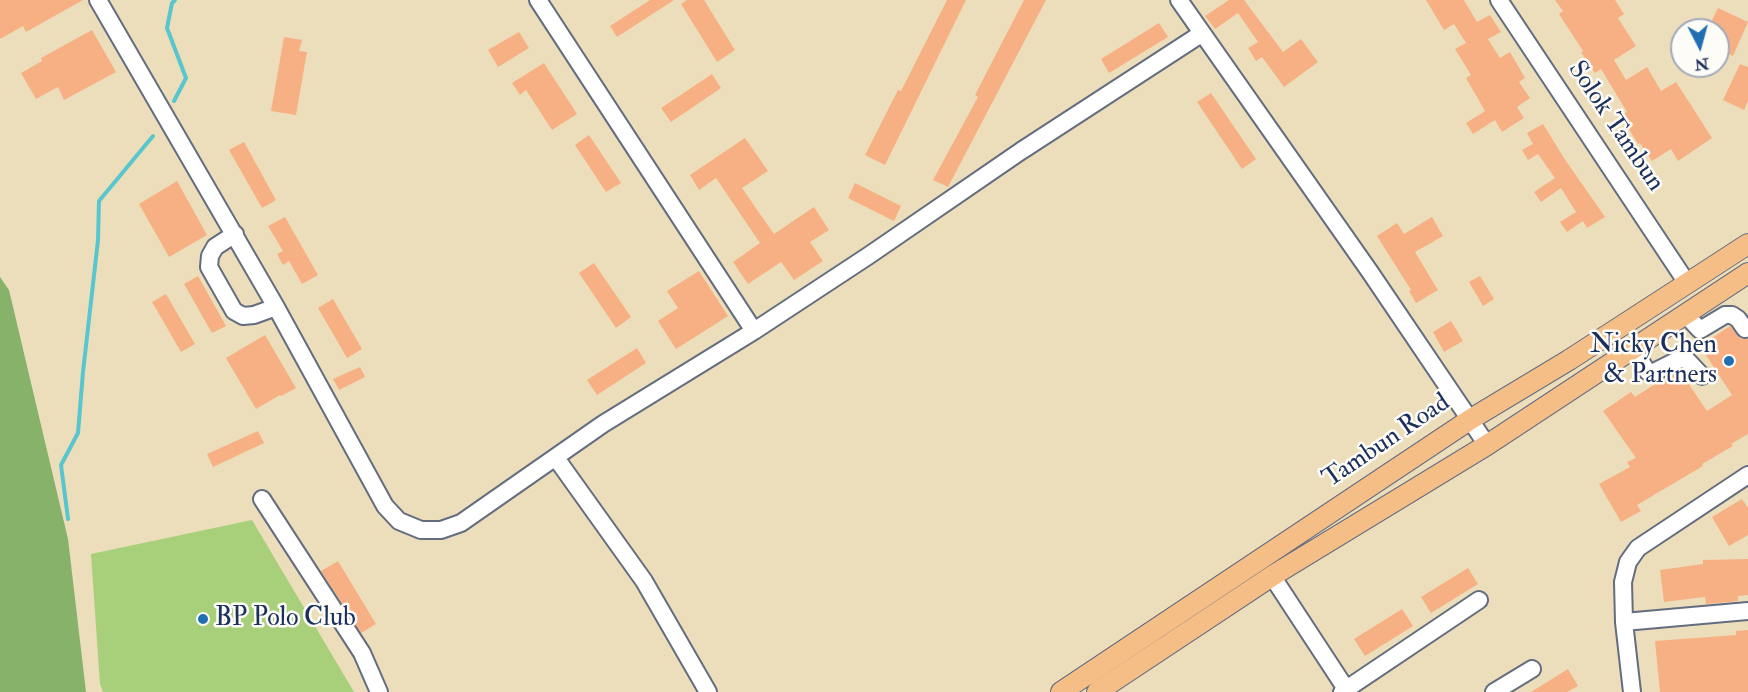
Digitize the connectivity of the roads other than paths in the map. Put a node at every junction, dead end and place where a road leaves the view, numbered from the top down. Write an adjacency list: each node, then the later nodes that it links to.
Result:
1 (98, 0): 6 (street)
2 (538, 0): 15 (street)
3 (1179, 0): 5 (street)
4 (1499, 0): 9 (street, Solok Tambun)
5 (1201, 34): 15 (street); 18 (street)
6 (235, 234): 11 (street); 11 (street)
7 (1748, 244): 9 (main road, Tambun Road)
8 (1748, 273): 10 (main road, Tambun Road)
9 (1688, 283): 18 (main road, Tambun Road)
10 (1711, 297): 12 (main road, Tambun Road); 13 (street)
11 (276, 307): 20 (street)
12 (1685, 314): 13 (street); 16 (main road, Tambun Road)
13 (1725, 315): 14 (street)
14 (1745, 329)
15 (754, 331): 20 (street)
16 (1633, 349): 17 (street); 19 (main road, Tambun Road)
17 (1702, 376)
18 (1471, 419): 19 (street); 31 (main road, Tambun Road)
19 (1487, 445): 23 (main road, Tambun Road)
20 (556, 458): 30 (street)
21 (1748, 475): 26 (street)
22 (261, 498): 29 (street)
23 (1272, 576): 28 (street); 32 (main road, Tambun Road)
24 (1479, 600): 28 (street)
25 (1748, 611): 26 (street)
26 (1624, 622): 34 (street)
27 (1532, 669): 33 (street)
28 (1345, 691)
29 (379, 692)
30 (708, 692)
31 (1061, 692)
32 (1097, 692)
33 (1494, 692)
34 (1632, 692)

